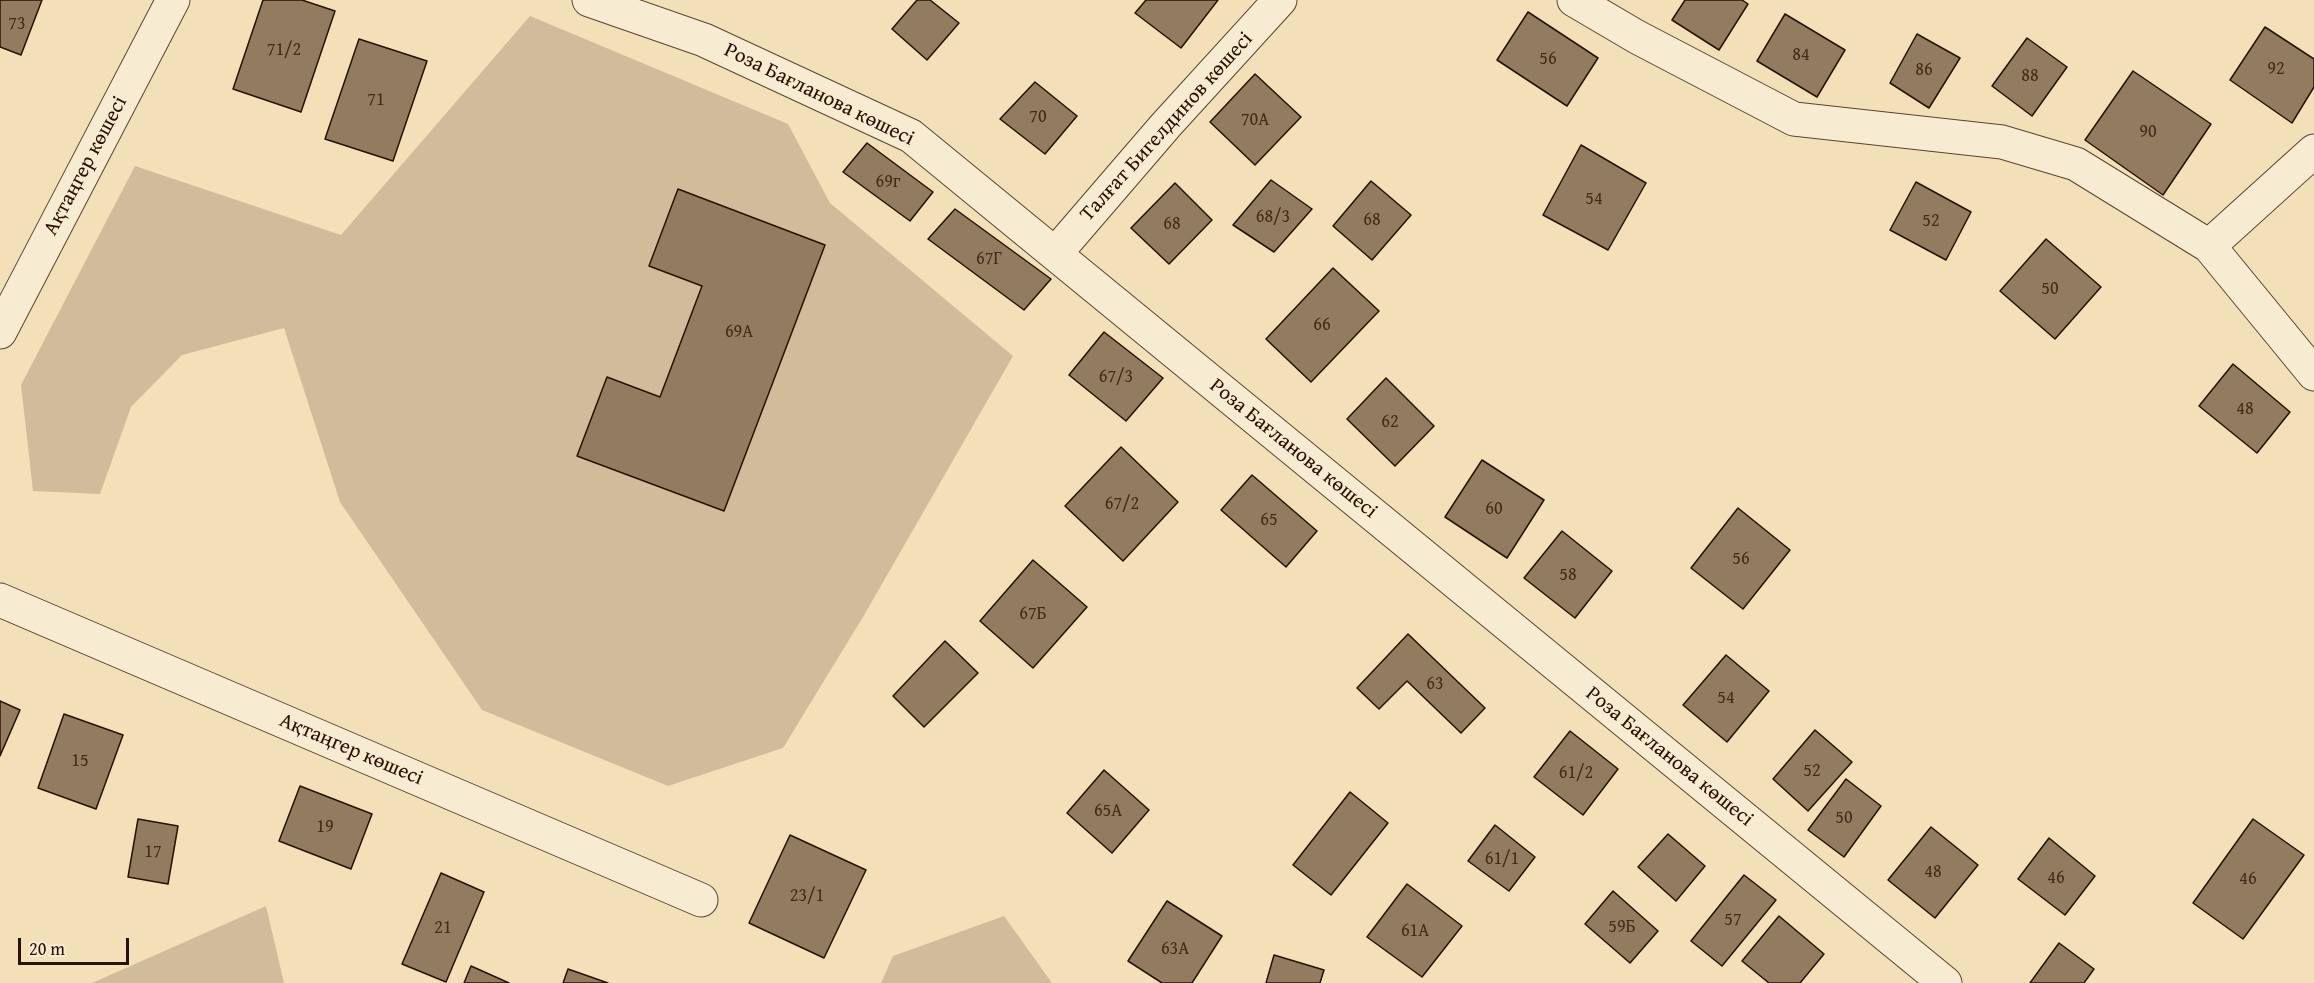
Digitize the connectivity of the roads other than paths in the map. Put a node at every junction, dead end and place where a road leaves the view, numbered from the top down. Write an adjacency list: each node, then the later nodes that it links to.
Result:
1 (173, 0): 8 (street, Ақтаңгер көшесі)
2 (589, 0): 7 (street, Роза Бағланова көшесі)
3 (1280, 0): 7 (street, Талғат Бигелдинов көшесі)
4 (1574, 0): 6 (street)
5 (2314, 151): 6 (street)
6 (2209, 246): 9 (street)
7 (1055, 254): 12 (street, Роза Бағланова көшесі)
8 (0, 332)
9 (2314, 374)
10 (0, 600): 11 (street, Ақтаңгер көшесі)
11 (701, 900)
12 (1945, 983)

